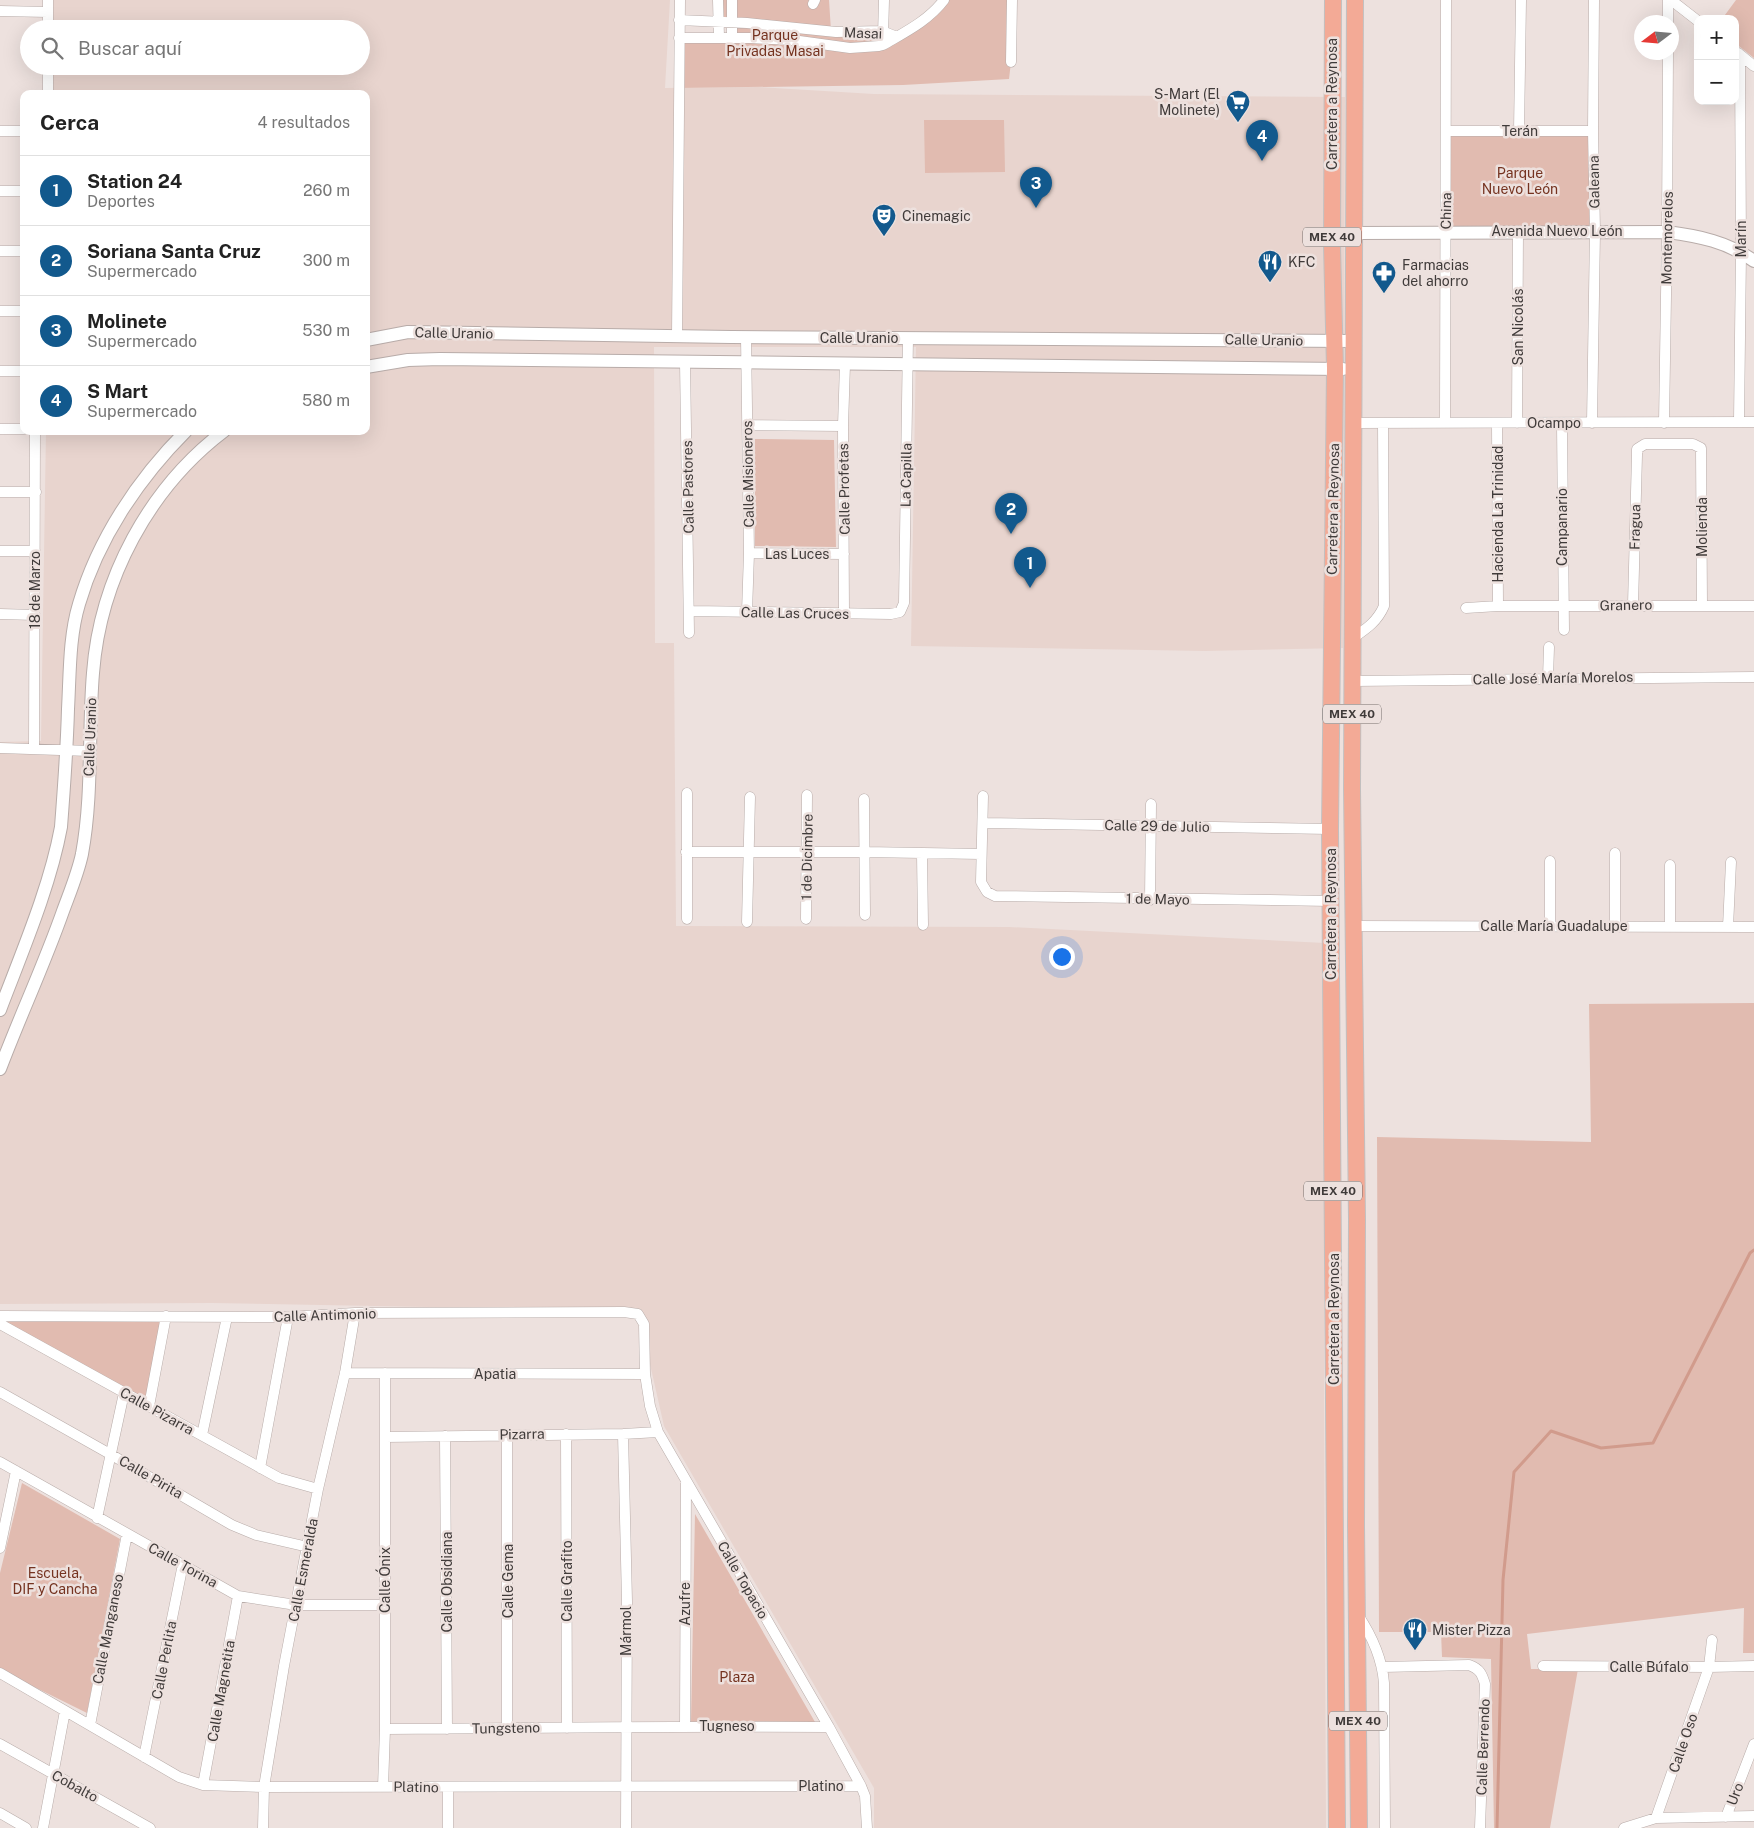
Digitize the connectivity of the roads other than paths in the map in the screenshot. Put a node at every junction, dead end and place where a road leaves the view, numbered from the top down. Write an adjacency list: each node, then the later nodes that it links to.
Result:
1 (48, 0): 15 (street)
2 (680, 0): 19 (street)
3 (718, 0): 20 (street)
4 (732, 0): 21 (street)
5 (884, 0): 23 (street)
6 (944, 0): 26 (street, Masai)
7 (1012, 0): 33 (street)
8 (1333, 0): 42 (main road, Carretera a Reynosa / MEX 40)
9 (1355, 0): 49 (main road, Carretera a Reynosa / MEX 40)
10 (1446, 0): 39 (street, China)
11 (1521, 0): 40 (street)
12 (1594, 0): 41 (street, Galeana)
13 (1670, 0): 16 (street); 17 (street)
14 (0, 11): 15 (street)
15 (48, 12): 18 (street)
16 (1669, 15)
17 (1694, 18)
18 (48, 20)
19 (679, 20): 20 (street, Masai); 27 (street)
20 (718, 22): 21 (street, Masai); 24 (street)
21 (732, 22): 22 (street, Masai); 25 (street)
22 (830, 31): 23 (street, Masai); 29 (street)
23 (882, 31): 26 (street, Masai); 28 (street)
24 (719, 37): 25 (street, Masai); 27 (street, Masai)
25 (732, 37): 29 (street, Masai)
26 (898, 37): 28 (street, Masai)
27 (679, 38): 57 (street)
28 (883, 45): 29 (street, Masai)
29 (830, 46)
30 (1739, 54): 34 (street)
31 (1668, 60): 48 (street, Montemorelos)
32 (1738, 60): 52 (street, Marín)
33 (1011, 62)
34 (1754, 66)
35 (48, 75): 36 (street)
36 (48, 90)
37 (0, 131): 38 (street)
38 (20, 131)
39 (1447, 131): 40 (street, Terán); 47 (street, China)
40 (1519, 131): 41 (street, Terán)
41 (1593, 131): 46 (street, Galeana)
42 (1332, 150): 49 (main road); 54 (main road, Carretera a Reynosa / MEX 40)
43 (0, 191): 44 (street)
44 (20, 191)
45 (1518, 231): 46 (street, Avenida Nuevo León); 47 (street, Avenida Nuevo León); 78 (street, San Nicolás)
46 (1595, 231): 48 (street, Avenida Nuevo León); 79 (street, Galeana)
47 (1446, 232): 49 (street, Avenida Nuevo León); 72 (street, China)
48 (1667, 232): 52 (street, Avenida Nuevo León); 80 (street, Montemorelos)
49 (1354, 233): 54 (main road); 62 (main road, Carretera a Reynosa / MEX 40)
50 (0, 251): 51 (street)
51 (20, 251)
52 (1741, 252): 53 (street, Avenida Nuevo León); 73 (street, Marín)
53 (1754, 261)
54 (1334, 292): 61 (main road, Carretera a Reynosa / MEX 40)
55 (0, 311): 56 (street)
56 (20, 311)
57 (677, 336): 58 (street, Calle Uranio); 60 (street, Calle Uranio)
58 (746, 337): 59 (street, Calle Uranio); 64 (street, Calle Misioneros)
59 (908, 338): 61 (street, Calle Uranio); 66 (street, La Capilla)
60 (370, 339)
61 (1334, 341): 62 (street, Calle Uranio); 68 (main road, Carretera a Reynosa / MEX 40)
62 (1353, 341): 69 (main road, Carretera a Reynosa / MEX 40)
63 (686, 362): 64 (street, Calle Uranio); 67 (street, Calle Uranio); 104 (street, Calle Pastores)
64 (746, 363): 65 (street, Calle Uranio); 82 (street, Calle Misioneros)
65 (845, 364): 66 (street, Calle Uranio); 83 (street, Calle Profetas)
66 (908, 364): 68 (street, Calle Uranio); 106 (street, La Capilla)
67 (370, 366)
68 (1335, 368): 69 (street, Calle Uranio); 92 (main road, Carretera a Reynosa / MEX 40)
69 (1353, 369): 75 (main road, Carretera a Reynosa / MEX 40)
70 (0, 371): 71 (street)
71 (20, 371)
72 (1445, 422): 76 (street, Ocampo); 77 (street, Ocampo)
73 (1739, 422): 74 (street, Ocampo); 80 (street, Ocampo)
74 (1754, 422)
75 (1354, 423): 76 (street, Ocampo); 93 (main road, Carretera a Reynosa / MEX 40)
76 (1383, 423): 112 (street)
77 (1497, 423): 78 (street, Ocampo); 100 (street, Hacienda La Trinidad)
78 (1518, 423): 81 (street, Ocampo)
79 (1592, 423): 80 (street, Ocampo); 81 (street, Ocampo)
80 (1664, 423)
81 (1562, 424): 101 (street, Campanario)
82 (748, 425): 83 (street); 96 (street, Calle Misioneros)
83 (843, 426): 97 (street, Calle Profetas)
84 (0, 429): 85 (street)
85 (20, 429)
86 (35, 435): 91 (street, 18 de Marzo)
87 (182, 435): 119 (street, Calle Uranio)
88 (219, 435): 120 (street, Calle Uranio)
89 (1638, 449): 98 (street, Fragua); 99 (street, Molienda)
90 (0, 492): 91 (street)
91 (36, 492): 95 (street, 18 de Marzo)
92 (1334, 497): 93 (main road); 128 (main road, Carretera a Reynosa / MEX 40)
93 (1354, 550): 112 (main road, Carretera a Reynosa / MEX 40)
94 (0, 551): 95 (street)
95 (35, 551): 109 (street, 18 de Marzo)
96 (749, 554): 97 (street, Las Luces); 105 (street, Calle Misioneros)
97 (844, 554): 108 (street, Calle Profetas)
98 (1633, 605): 99 (street, Granero); 101 (street, Granero)
99 (1702, 605): 102 (street, Granero)
100 (1498, 606): 101 (street, Granero); 103 (street, Granero)
101 (1563, 606): 110 (street, Campanario)
102 (1754, 606)
103 (1466, 608)
104 (690, 611): 105 (street, Calle Las Cruces); 111 (street, Calle Pastores)
105 (747, 612): 108 (street, Calle Las Cruces)
106 (900, 612): 108 (street, Calle Las Cruces)
107 (0, 614): 109 (street)
108 (844, 614)
109 (35, 615): 118 (street, 18 de Marzo)
110 (1564, 630)
111 (689, 633)
112 (1353, 638): 116 (main road, Carretera a Reynosa / MEX 40)
113 (1549, 647): 115 (street)
114 (1754, 677): 115 (street, Calle José María Morelos)
115 (1548, 678): 116 (street, Calle José María Morelos)
116 (1353, 681): 121 (main road, Carretera a Reynosa / MEX 40)
117 (0, 748): 118 (street)
118 (34, 749): 119 (street)
119 (66, 750): 120 (street); 158 (street, Calle Uranio)
120 (90, 751): 159 (street, Calle Uranio)
121 (1352, 789): 128 (main road); 145 (main road, Carretera a Reynosa / MEX 40)
122 (687, 794): 134 (street)
123 (807, 795): 135 (street, 1 de Dicimbre)
124 (983, 796): 129 (street)
125 (750, 797): 133 (street)
126 (864, 799): 136 (street)
127 (1151, 804): 130 (street)
128 (1330, 805): 131 (main road, Carretera a Reynosa / MEX 40)
129 (983, 823): 130 (street, Calle 29 de Julio); 139 (street)
130 (1151, 826): 131 (street, Calle 29 de Julio); 143 (street)
131 (1330, 829): 132 (main road, Carretera a Reynosa / MEX 40)
132 (1331, 848): 144 (main road, Carretera a Reynosa / MEX 40); 145 (main road)
133 (748, 851): 134 (street); 135 (street); 149 (street)
134 (686, 852): 147 (street)
135 (807, 852): 136 (street); 148 (street, 1 de Dicimbre)
136 (865, 852): 138 (street); 146 (street)
137 (1615, 853): 153 (street)
138 (922, 854): 139 (street); 150 (street)
139 (981, 854): 143 (street, 1 de Mayo)
140 (1550, 861): 152 (street)
141 (1730, 862): 155 (street)
142 (1670, 866): 154 (street)
143 (1150, 900): 144 (street, 1 de Mayo)
144 (1331, 901): 157 (main road); 180 (main road, Carretera a Reynosa / MEX 40)
145 (1353, 907): 151 (main road, Carretera a Reynosa / MEX 40)
146 (865, 916)
147 (687, 918)
148 (806, 919)
149 (747, 922)
150 (923, 925)
151 (1354, 926): 152 (street, Calle María Guadalupe); 157 (main road, Carretera a Reynosa / MEX 40)
152 (1550, 926): 153 (street, Calle María Guadalupe)
153 (1615, 926): 154 (street, Calle María Guadalupe)
154 (1670, 926): 155 (street, Calle María Guadalupe)
155 (1728, 927): 156 (street, Calle María Guadalupe)
156 (1754, 927)
157 (1354, 973): 181 (main road, Carretera a Reynosa / MEX 40)
158 (0, 1010)
159 (0, 1069)
160 (355, 1313): 164 (street, Calle Antimonio); 166 (street, Calle Antimonio); 167 (street, Calle Esmeralda)
161 (0, 1316): 162 (street, Calle Antimonio)
162 (166, 1316): 163 (street, Calle Antimonio); 172 (street)
163 (228, 1317): 164 (street, Calle Antimonio); 177 (street)
164 (288, 1317): 184 (street)
165 (0, 1324): 171 (street, Calle Pizarra)
166 (644, 1324): 169 (street, Calle Topacio)
167 (345, 1373): 168 (street, Apatia); 187 (street, Calle Esmeralda)
168 (385, 1374): 169 (street, Apatia); 179 (street, Calle Ónix)
169 (645, 1374): 173 (street, Calle Topacio)
170 (0, 1392): 182 (street, Calle Pirita)
171 (124, 1393): 172 (street, Calle Pizarra); 182 (street)
172 (149, 1406): 177 (street, Calle Pizarra)
173 (658, 1432): 176 (street, Pizarra); 186 (street, Calle Topacio)
174 (506, 1434): 175 (street, Pizarra); 178 (street, Pizarra); 206 (street, Calle Gema)
175 (566, 1434): 176 (street, Pizarra); 208 (street, Calle Grafito)
176 (623, 1434): 209 (street, Mármol)
177 (202, 1435): 184 (street, Calle Pizarra)
178 (445, 1436): 179 (street, Pizarra); 211 (street, Calle Obsidiana)
179 (385, 1437): 195 (street, Calle Ónix)
180 (1335, 1440): 181 (main road); 233 (main road, Carretera a Reynosa / MEX 40)
181 (1356, 1441): 196 (main road, Carretera a Reynosa / MEX 40)
182 (110, 1454): 188 (street); 190 (street, Calle Pirita)
183 (0, 1462): 185 (street, Calle Torina)
184 (260, 1468): 187 (street, Calle Pizarra)
185 (16, 1472): 188 (street, Calle Torina); 191 (street)
186 (686, 1482): 205 (street, Azufre); 207 (street, Calle Topacio)
187 (318, 1489): 190 (street, Calle Esmeralda)
188 (97, 1518): 189 (street, Calle Torina)
189 (127, 1534): 192 (street, Calle Torina); 204 (street, Calle Manganeso)
190 (308, 1547): 194 (street, Calle Esmeralda)
191 (0, 1548)
192 (183, 1564): 193 (street, Calle Torina); 214 (street, Calle Perlita)
193 (238, 1596): 194 (street, Calle Torina); 216 (street, Calle Magnetita)
194 (296, 1605): 195 (street, Calle Torina); 220 (street, Calle Esmeralda)
195 (385, 1605): 210 (street, Calle Ónix)
196 (1356, 1613): 200 (street); 234 (main road, Carretera a Reynosa / MEX 40)
197 (1712, 1640): 201 (street, Calle Oso)
198 (1543, 1666): 201 (street, Calle Búfalo)
199 (1754, 1666): 201 (street, Calle Búfalo)
200 (1383, 1667): 235 (street); 236 (street, Calle Berrendo)
201 (1709, 1667): 225 (street, Calle Oso)
202 (0, 1673): 203 (street, Platino)
203 (65, 1711): 204 (street, Platino); 215 (street)
204 (90, 1725): 214 (street, Platino)
205 (685, 1726): 207 (street, Tugneso); 209 (street, Tugneso)
206 (507, 1727): 208 (street, Tungsteno); 211 (street, Tungsteno)
207 (829, 1727): 217 (street, Calle Topacio)
208 (567, 1728): 209 (street, Tungsteno)
209 (626, 1728): 219 (street, Mármol)
210 (385, 1729): 211 (street, Tungsteno); 218 (street, Calle Ónix)
211 (447, 1729)
212 (0, 1744): 215 (street, Cobalto)
213 (1754, 1744): 224 (street, Uro)
214 (144, 1757): 216 (street, Platino)
215 (54, 1775): 227 (street); 228 (street, Cobalto)
216 (203, 1785): 220 (street, Platino)
217 (861, 1786): 219 (street, Platino); 232 (street, Calle Topacio)
218 (384, 1787): 220 (street, Platino); 221 (street, Platino)
219 (627, 1787): 221 (street, Platino); 231 (street, Mármol)
220 (264, 1788): 229 (street, Calle Esmeralda)
221 (448, 1788): 230 (street)
222 (0, 1813): 226 (street)
223 (1754, 1816): 224 (street)
224 (1726, 1817): 225 (street)
225 (1656, 1818): 237 (street)
226 (26, 1828)
227 (43, 1828)
228 (150, 1828)
229 (263, 1828)
230 (448, 1828)
231 (626, 1828)
232 (867, 1828)
233 (1337, 1828)
234 (1359, 1828)
235 (1385, 1828)
236 (1480, 1828)
237 (1624, 1828)

